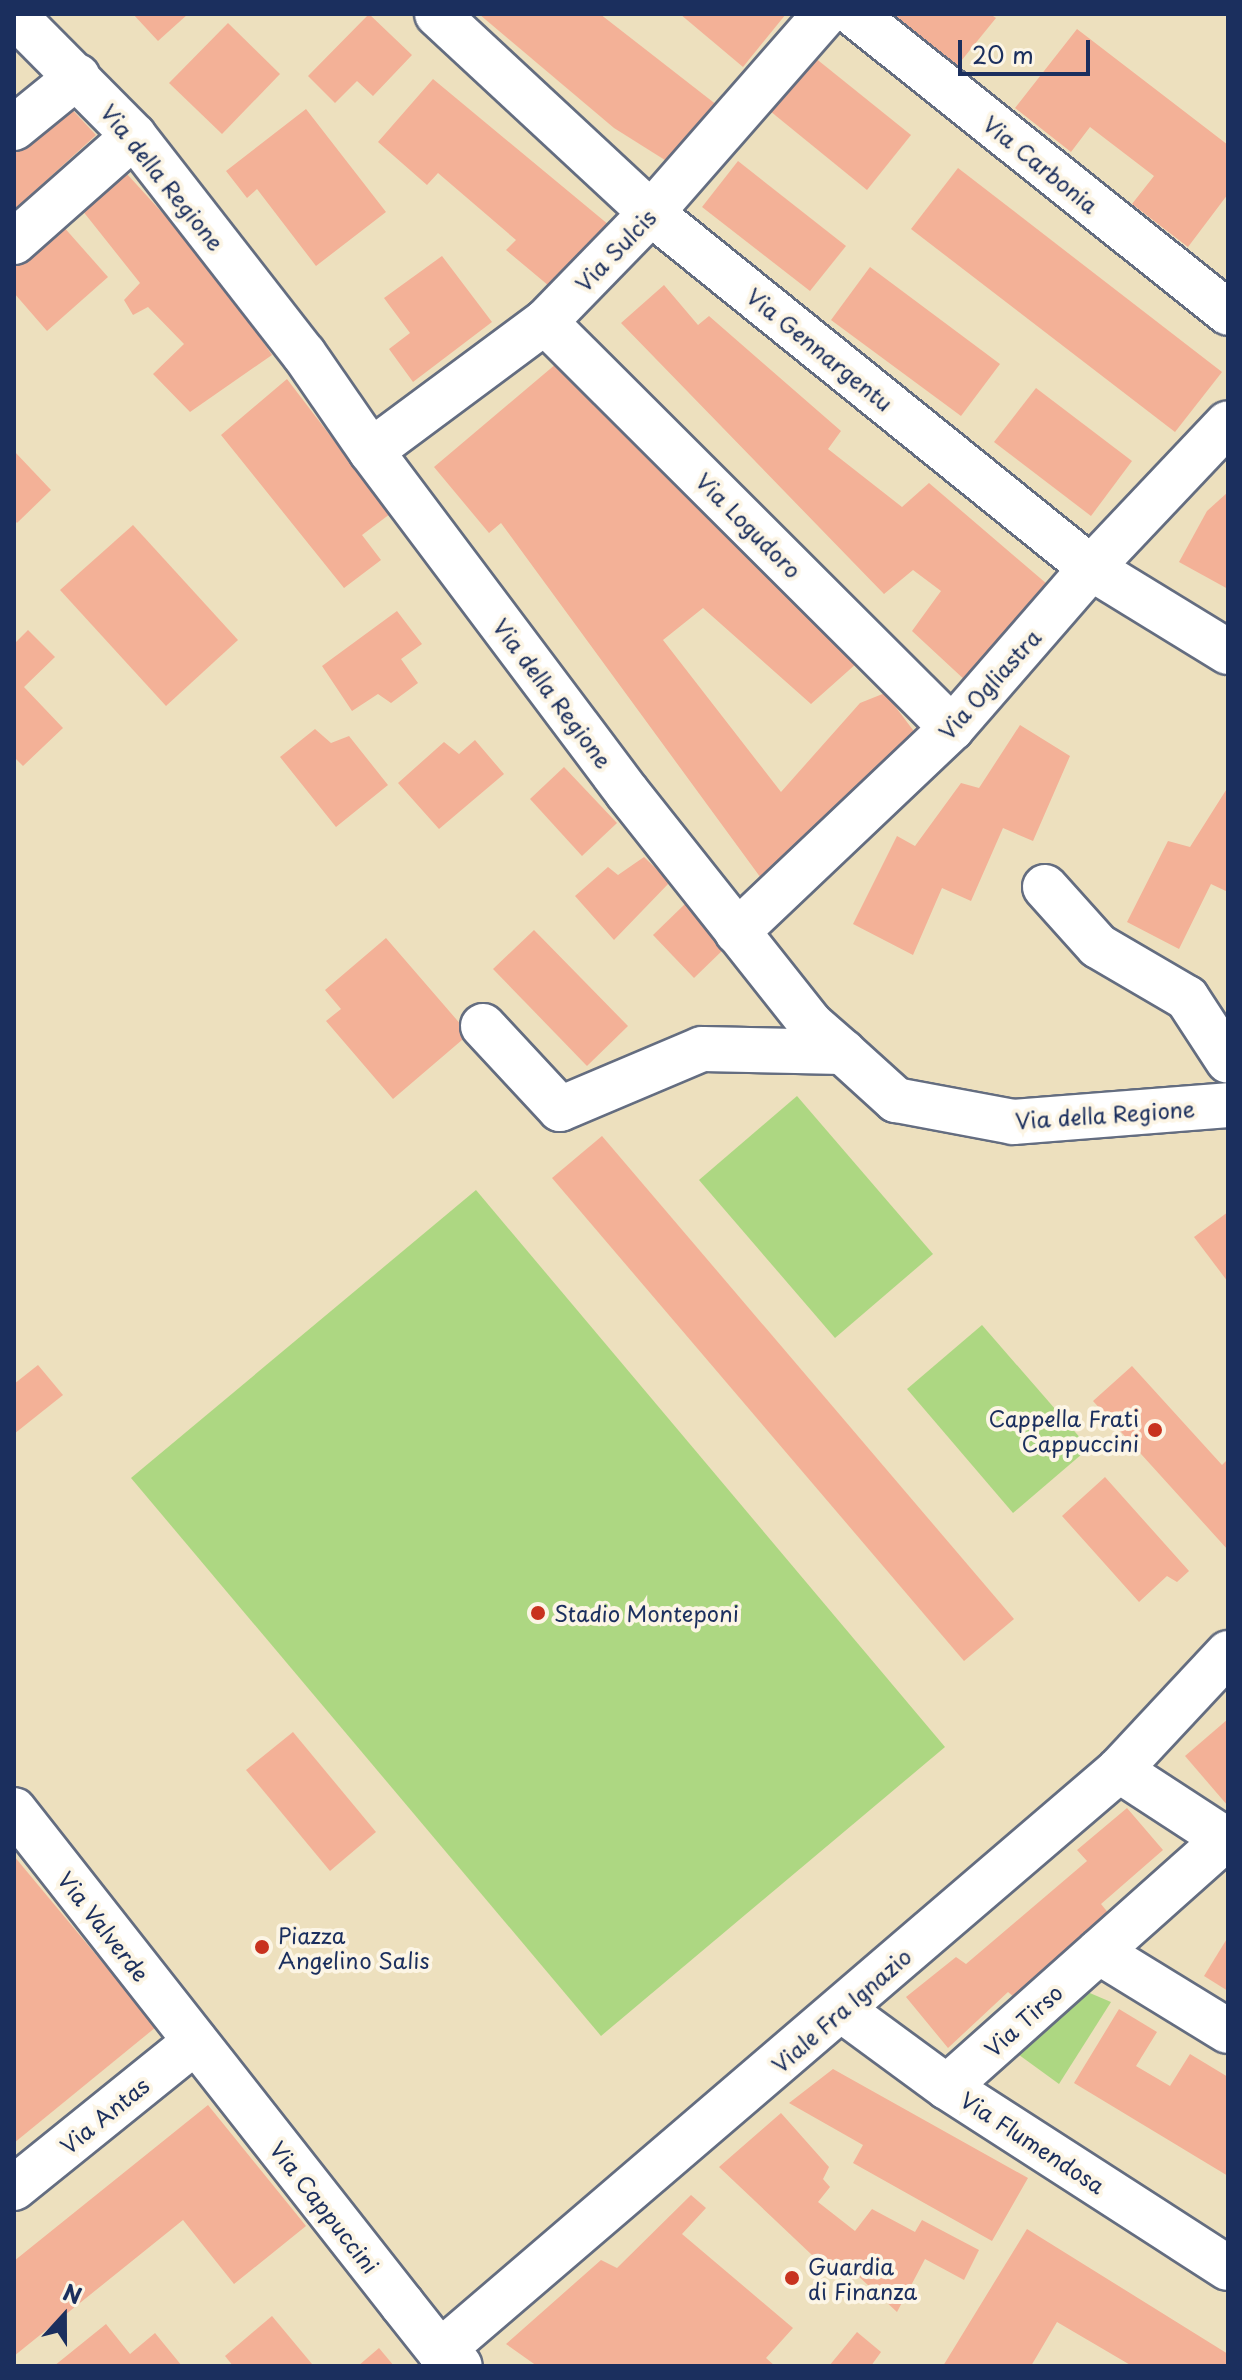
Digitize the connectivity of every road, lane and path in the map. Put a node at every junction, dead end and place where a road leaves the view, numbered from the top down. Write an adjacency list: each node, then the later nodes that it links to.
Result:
1 (437, 14): 8 (street, Via Gennargentu)
2 (825, 14): 8 (street, Via Sulcis)
3 (854, 14): 10 (street, Via Carbonia)
4 (14, 15): 5 (street, Via della Regione)
5 (78, 76): 6 (street); 7 (street, Via della Regione)
6 (14, 128)
7 (134, 136): 9 (street); 13 (street, Via della Regione)
8 (651, 213): 11 (street, Via Sulcis); 14 (street, Via Gennargentu)
9 (14, 242)
10 (1228, 313)
11 (545, 322): 13 (street, Via Sulcis); 16 (street, Via Logudoro)
12 (1228, 423): 14 (street, Via Ogliastra)
13 (371, 451): 18 (street, Via della Regione)
14 (1091, 568): 15 (street, Via Gennargentu); 16 (street, Via Ogliastra)
15 (1228, 652)
16 (952, 728): 18 (street, Via Ogliastra)
17 (1045, 887): 21 (street)
18 (737, 932): 20 (street, Via della Regione)
19 (483, 1026): 20 (street)
20 (843, 1052): 22 (street, Via della Regione)
21 (1228, 1061)
22 (1228, 1105)
23 (1228, 1653): 24 (street, Viale Fra Ignazio)
24 (1119, 1770): 26 (street); 28 (street, Viale Fra Ignazio)
25 (14, 1810): 30 (street, Via Valverde)
26 (1227, 1839): 27 (street, Via Tirso)
27 (1099, 1952): 29 (street); 31 (street, Via Tirso)
28 (842, 2010): 31 (street, Via Flumendosa); 34 (street, Viale Fra Ignazio)
29 (1228, 2031)
30 (195, 2042): 32 (street, Via Antas); 34 (street, Via Cappuccini)
31 (947, 2087): 33 (street, Via Flumendosa)
32 (14, 2188)
33 (1228, 2268)
34 (450, 2359)

